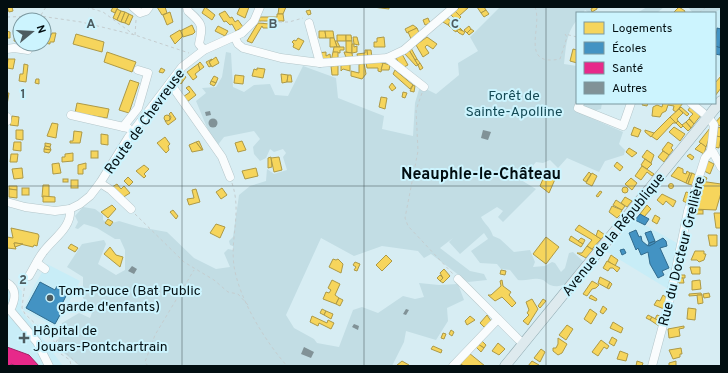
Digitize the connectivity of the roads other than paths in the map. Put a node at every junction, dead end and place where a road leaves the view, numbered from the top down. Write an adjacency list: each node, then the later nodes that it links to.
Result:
1 (149, 7): 5 (street)
2 (187, 7): 8 (street)
3 (260, 7): 7 (street, Route de Chevreuse)
4 (454, 7): 9 (street)
5 (135, 9)
6 (309, 23): 10 (street)
7 (235, 38): 8 (street, Route de Chevreuse); 10 (street)
8 (204, 50): 12 (street, Route de Chevreuse)
9 (387, 58): 10 (street); 13 (street)
10 (320, 63)
11 (138, 70): 22 (street)
12 (170, 84): 23 (street, Route de Chevreuse); 26 (street)
13 (424, 87)
14 (721, 101): 19 (main road, Avenue de la République)
15 (580, 104): 16 (street)
16 (631, 104)
17 (692, 104): 19 (street)
18 (70, 115): 22 (street)
19 (708, 117): 24 (street, Rue du Docteur Grellière); 37 (main road, Avenue de la République)
20 (7, 118): 21 (street)
21 (7, 121)
22 (123, 126): 23 (street)
23 (133, 132): 27 (street, Route de Chevreuse)
24 (711, 151): 25 (street); 41 (street, Rue du Docteur Grellière)
25 (721, 167)
26 (230, 177)
27 (100, 183): 29 (street, Route de Chevreuse); 30 (street)
28 (7, 202): 29 (street)
29 (67, 209): 31 (street)
30 (131, 209)
31 (37, 263): 32 (street); 33 (street)
32 (45, 269)
33 (29, 276)
34 (458, 279): 36 (street)
35 (7, 283): 38 (street)
36 (498, 319): 37 (street); 39 (street)
37 (523, 344): 40 (main road, Avenue de la République)
38 (49, 366)
39 (452, 366)
40 (505, 366)
41 (652, 366)

